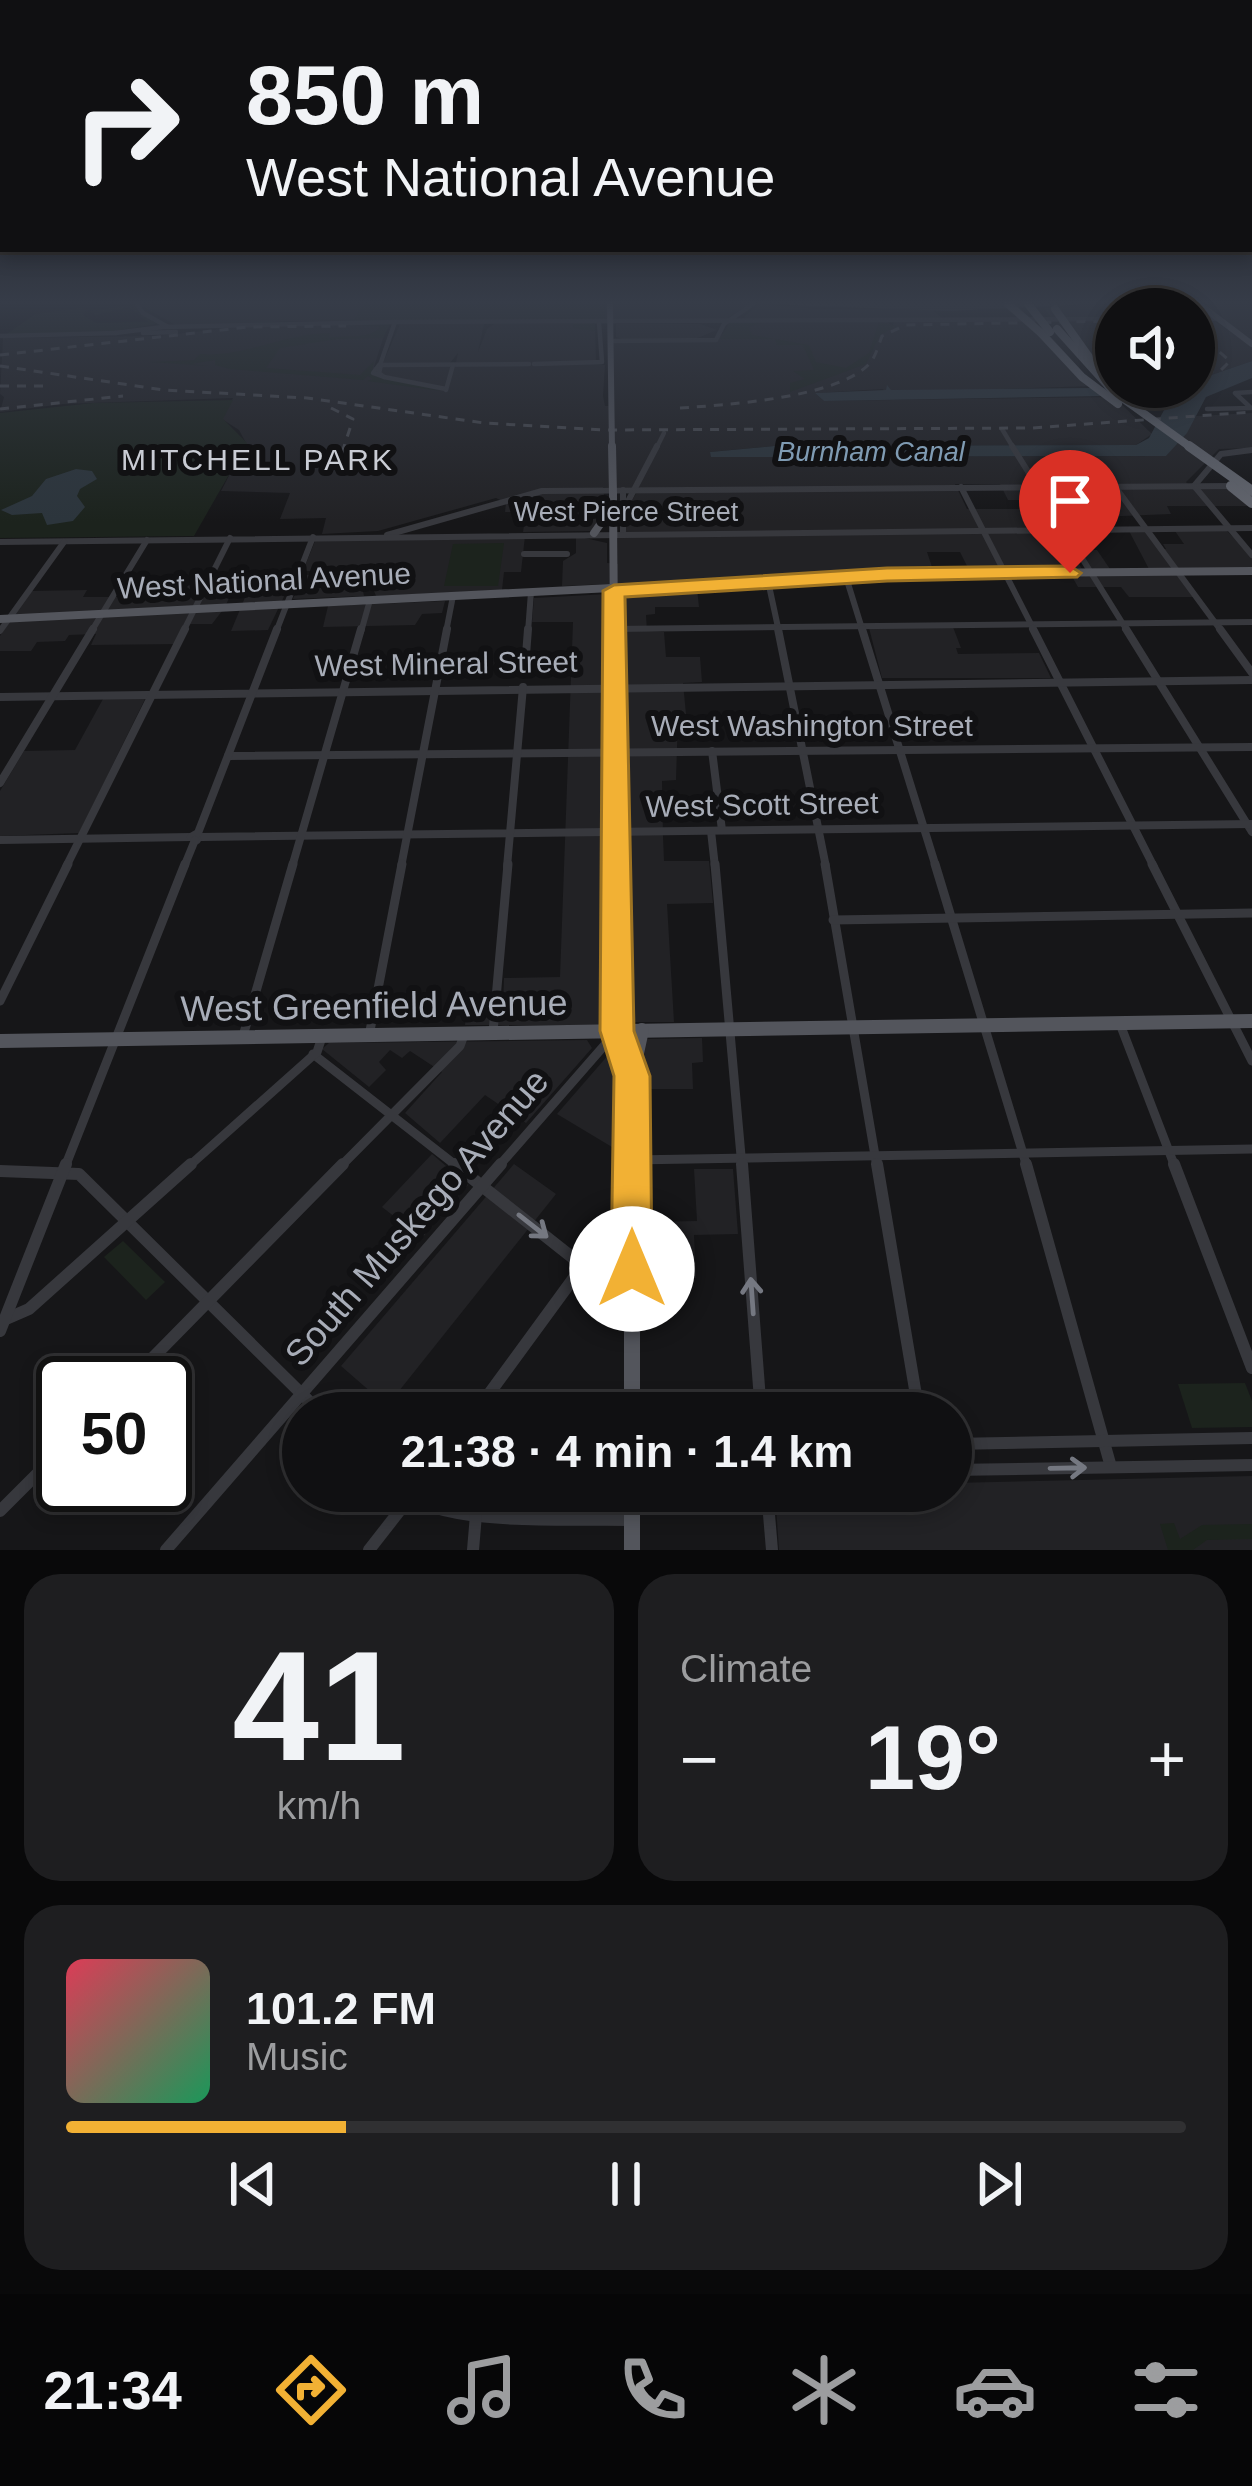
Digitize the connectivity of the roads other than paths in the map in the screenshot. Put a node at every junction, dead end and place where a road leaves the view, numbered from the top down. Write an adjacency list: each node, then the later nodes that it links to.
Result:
1 (382, 376): 2 (street)
2 (450, 376)
3 (612, 376): 19 (main road, bridge)
4 (1252, 392): 7 (street)
5 (1129, 408): 18 (highway, bridge)
6 (1131, 408): 15 (highway, bridge)
7 (1208, 409)
8 (1002, 429): 13 (street)
9 (664, 433): 16 (street)
10 (1252, 450): 11 (street)
11 (1194, 486): 14 (street); 15 (street); 20 (street)
12 (961, 487): 13 (street); 16 (street); 23 (street)
13 (1038, 487): 14 (street); 24 (street)
14 (1115, 487): 22 (street)
15 (1252, 488)
16 (634, 489): 17 (street); 19 (street)
17 (623, 490): 19 (street); 25 (street)
18 (1252, 502)
19 (618, 508): 27 (main road); 28 (main road)
20 (1229, 528): 21 (street, West Pierce Street); 22 (street, West Pierce Street); 37 (street)
21 (1252, 528)
22 (1147, 529): 24 (street, West Pierce Street); 38 (street)
23 (982, 530): 24 (street, West Pierce Street); 28 (street, West Pierce Street); 40 (street)
24 (1065, 530): 41 (street)
25 (409, 531): 26 (street, West Pierce Street); 29 (street, West Pierce Street)
26 (547, 534): 27 (street, West Pierce Street); 35 (street)
27 (590, 534): 28 (main road)
28 (616, 535): 44 (main road)
29 (313, 537): 30 (street, West Pierce Street); 48 (street)
30 (230, 538): 31 (street, West Pierce Street); 49 (street)
31 (147, 539): 32 (street, West Pierce Street); 50 (street)
32 (65, 541): 33 (street, West Pierce Street); 51 (street)
33 (0, 542)
34 (524, 554): 35 (street)
35 (545, 554): 36 (street)
36 (567, 554)
37 (1252, 555)
38 (1178, 572): 39 (main road, West National Avenue); 41 (main road, West National Avenue); 52 (street)
39 (1252, 572)
40 (1004, 573): 41 (main road, West National Avenue); 42 (main road, West National Avenue); 55 (street)
41 (1091, 573): 54 (street)
42 (846, 577): 43 (main road, West National Avenue); 56 (street)
43 (768, 581): 44 (main road, West National Avenue); 57 (street)
44 (614, 589): 45 (main road, West National Avenue); 58 (main road)
45 (531, 592): 46 (main road, West National Avenue); 60 (street)
46 (453, 596): 47 (main road, West National Avenue); 68 (street)
47 (370, 600): 48 (main road, West National Avenue); 69 (street)
48 (287, 604): 49 (main road, West National Avenue); 70 (street)
49 (196, 609): 50 (main road, West National Avenue); 71 (street)
50 (102, 614): 51 (main road, West National Avenue); 72 (street)
51 (5, 619): 59 (street)
52 (1215, 622): 53 (street); 54 (street); 61 (street)
53 (1252, 622)
54 (1122, 623): 55 (street); 63 (street)
55 (1030, 624): 56 (street); 62 (street)
56 (861, 626): 57 (street); 65 (street)
57 (777, 627): 58 (street); 64 (street)
58 (614, 629): 66 (main road)
59 (0, 631)
60 (526, 655)
61 (1252, 676): 63 (street, West Mineral Street)
62 (1059, 681): 63 (street, West Mineral Street); 65 (street, West Mineral Street); 76 (street)
63 (1158, 681): 74 (street)
64 (789, 684): 65 (street, West Mineral Street); 66 (street, West Mineral Street); 77 (street)
65 (880, 684): 78 (street)
66 (614, 686): 67 (street, West Mineral Street); 80 (main road)
67 (523, 687): 68 (street, West Mineral Street); 81 (street)
68 (434, 688): 69 (street, West Mineral Street); 82 (street)
69 (344, 689): 70 (street, West Mineral Street); 83 (street)
70 (253, 692): 71 (street, West Mineral Street); 84 (street)
71 (152, 695): 72 (street, West Mineral Street); 96 (street)
72 (53, 696): 73 (street, West Mineral Street); 85 (street)
73 (0, 697)
74 (1199, 747): 75 (street, West Washington Street); 76 (street, West Washington Street); 88 (street)
75 (1252, 747)
76 (1093, 748): 78 (street, West Washington Street); 86 (street)
77 (802, 750): 78 (street, West Washington Street); 79 (street, West Washington Street); 89 (street)
78 (900, 750): 87 (street)
79 (712, 751): 80 (street, West Washington Street); 91 (street)
80 (614, 752): 81 (street, West Washington Street); 90 (main road)
81 (518, 753): 82 (street, West Washington Street); 92 (street)
82 (421, 754): 83 (street, West Washington Street); 93 (street)
83 (325, 755): 84 (street, West Washington Street); 94 (street)
84 (228, 757): 95 (street)
85 (0, 783)
86 (1132, 825): 87 (street, West Scott Street); 88 (street, West Scott Street); 98 (street)
87 (923, 827): 89 (street, West Scott Street); 100 (street)
88 (1250, 827)
89 (817, 829): 91 (street, West Scott Street); 101 (street)
90 (615, 831): 91 (street, West Scott Street); 92 (street, West Scott Street); 110 (main road)
91 (717, 831): 108 (street)
92 (510, 833): 93 (street, West Scott Street); 112 (street)
93 (406, 834): 94 (street, West Scott Street); 113 (street)
94 (302, 836): 95 (street, West Scott Street); 115 (street)
95 (196, 837): 96 (street, West Scott Street); 116 (street)
96 (81, 839): 97 (street, West Scott Street); 102 (street)
97 (0, 840)
98 (1177, 914): 99 (street); 100 (street); 103 (street)
99 (1252, 914)
100 (952, 918): 101 (street); 106 (street)
101 (833, 920): 107 (street)
102 (0, 1001)
103 (1232, 1021): 104 (main road, West Greenfield Avenue); 105 (main road, West Greenfield Avenue); 119 (street)
104 (1252, 1021)
105 (1119, 1023): 106 (main road, West Greenfield Avenue); 123 (street)
106 (985, 1025): 107 (main road, West Greenfield Avenue); 124 (street)
107 (852, 1027): 108 (main road, West Greenfield Avenue); 125 (street)
108 (732, 1029): 109 (main road, West Greenfield Avenue); 127 (street)
109 (641, 1030): 110 (main road, West Greenfield Avenue); 120 (main road)
110 (617, 1031): 112 (main road, West Greenfield Avenue); 120 (main road); 130 (street, South Muskego Avenue)
111 (464, 1034): 112 (main road, West Greenfield Avenue); 113 (main road, West Greenfield Avenue); 121 (street)
112 (493, 1034)
113 (369, 1036): 114 (main road, West Greenfield Avenue)
114 (317, 1037): 115 (main road, West Greenfield Avenue); 118 (street)
115 (243, 1038): 116 (main road, West Greenfield Avenue)
116 (117, 1039): 117 (main road, West Greenfield Avenue); 128 (street)
117 (0, 1041)
118 (313, 1054): 121 (street); 132 (street)
119 (1252, 1061)
120 (632, 1076): 126 (main road)
121 (392, 1114): 130 (street); 135 (street)
122 (1252, 1149): 123 (street)
123 (1170, 1150): 124 (street); 138 (street)
124 (1023, 1153): 125 (street); 147 (street)
125 (876, 1156): 127 (street); 144 (street)
126 (632, 1160): 127 (street); 131 (main road)
127 (741, 1160): 143 (street, one-way to 127)
128 (64, 1170): 129 (street); 132 (street); 136 (street)
129 (0, 1171)
130 (483, 1186): 133 (street, one-way to 133); 140 (street, South Muskego Avenue)
131 (632, 1208): 133 (street); 134 (main road)
132 (128, 1222): 135 (street); 136 (street)
133 (584, 1264): 134 (street); 141 (street)
134 (632, 1269): 142 (main road)
135 (208, 1303): 137 (street); 139 (street)
136 (2, 1325)
137 (155, 1356)
138 (1252, 1368)
139 (300, 1392)
140 (304, 1392)
141 (493, 1392)
142 (632, 1392)
143 (758, 1392)
144 (916, 1392)
145 (282, 1417): 160 (street, South Muskego Avenue)
146 (1252, 1438): 147 (street)
147 (1103, 1441): 148 (street); 150 (street)
148 (972, 1444)
149 (1252, 1465): 150 (street)
150 (1111, 1467): 151 (street, one-way to 150)
151 (972, 1470)
152 (36, 1475): 153 (street)
153 (0, 1511)
154 (395, 1512): 161 (street)
155 (456, 1512): 158 (street)
156 (632, 1512): 159 (main road)
157 (769, 1512): 164 (street)
158 (476, 1514): 159 (street); 162 (street)
159 (632, 1520): 163 (main road)
160 (166, 1550)
161 (369, 1550)
162 (473, 1550)
163 (632, 1550)
164 (772, 1550)

